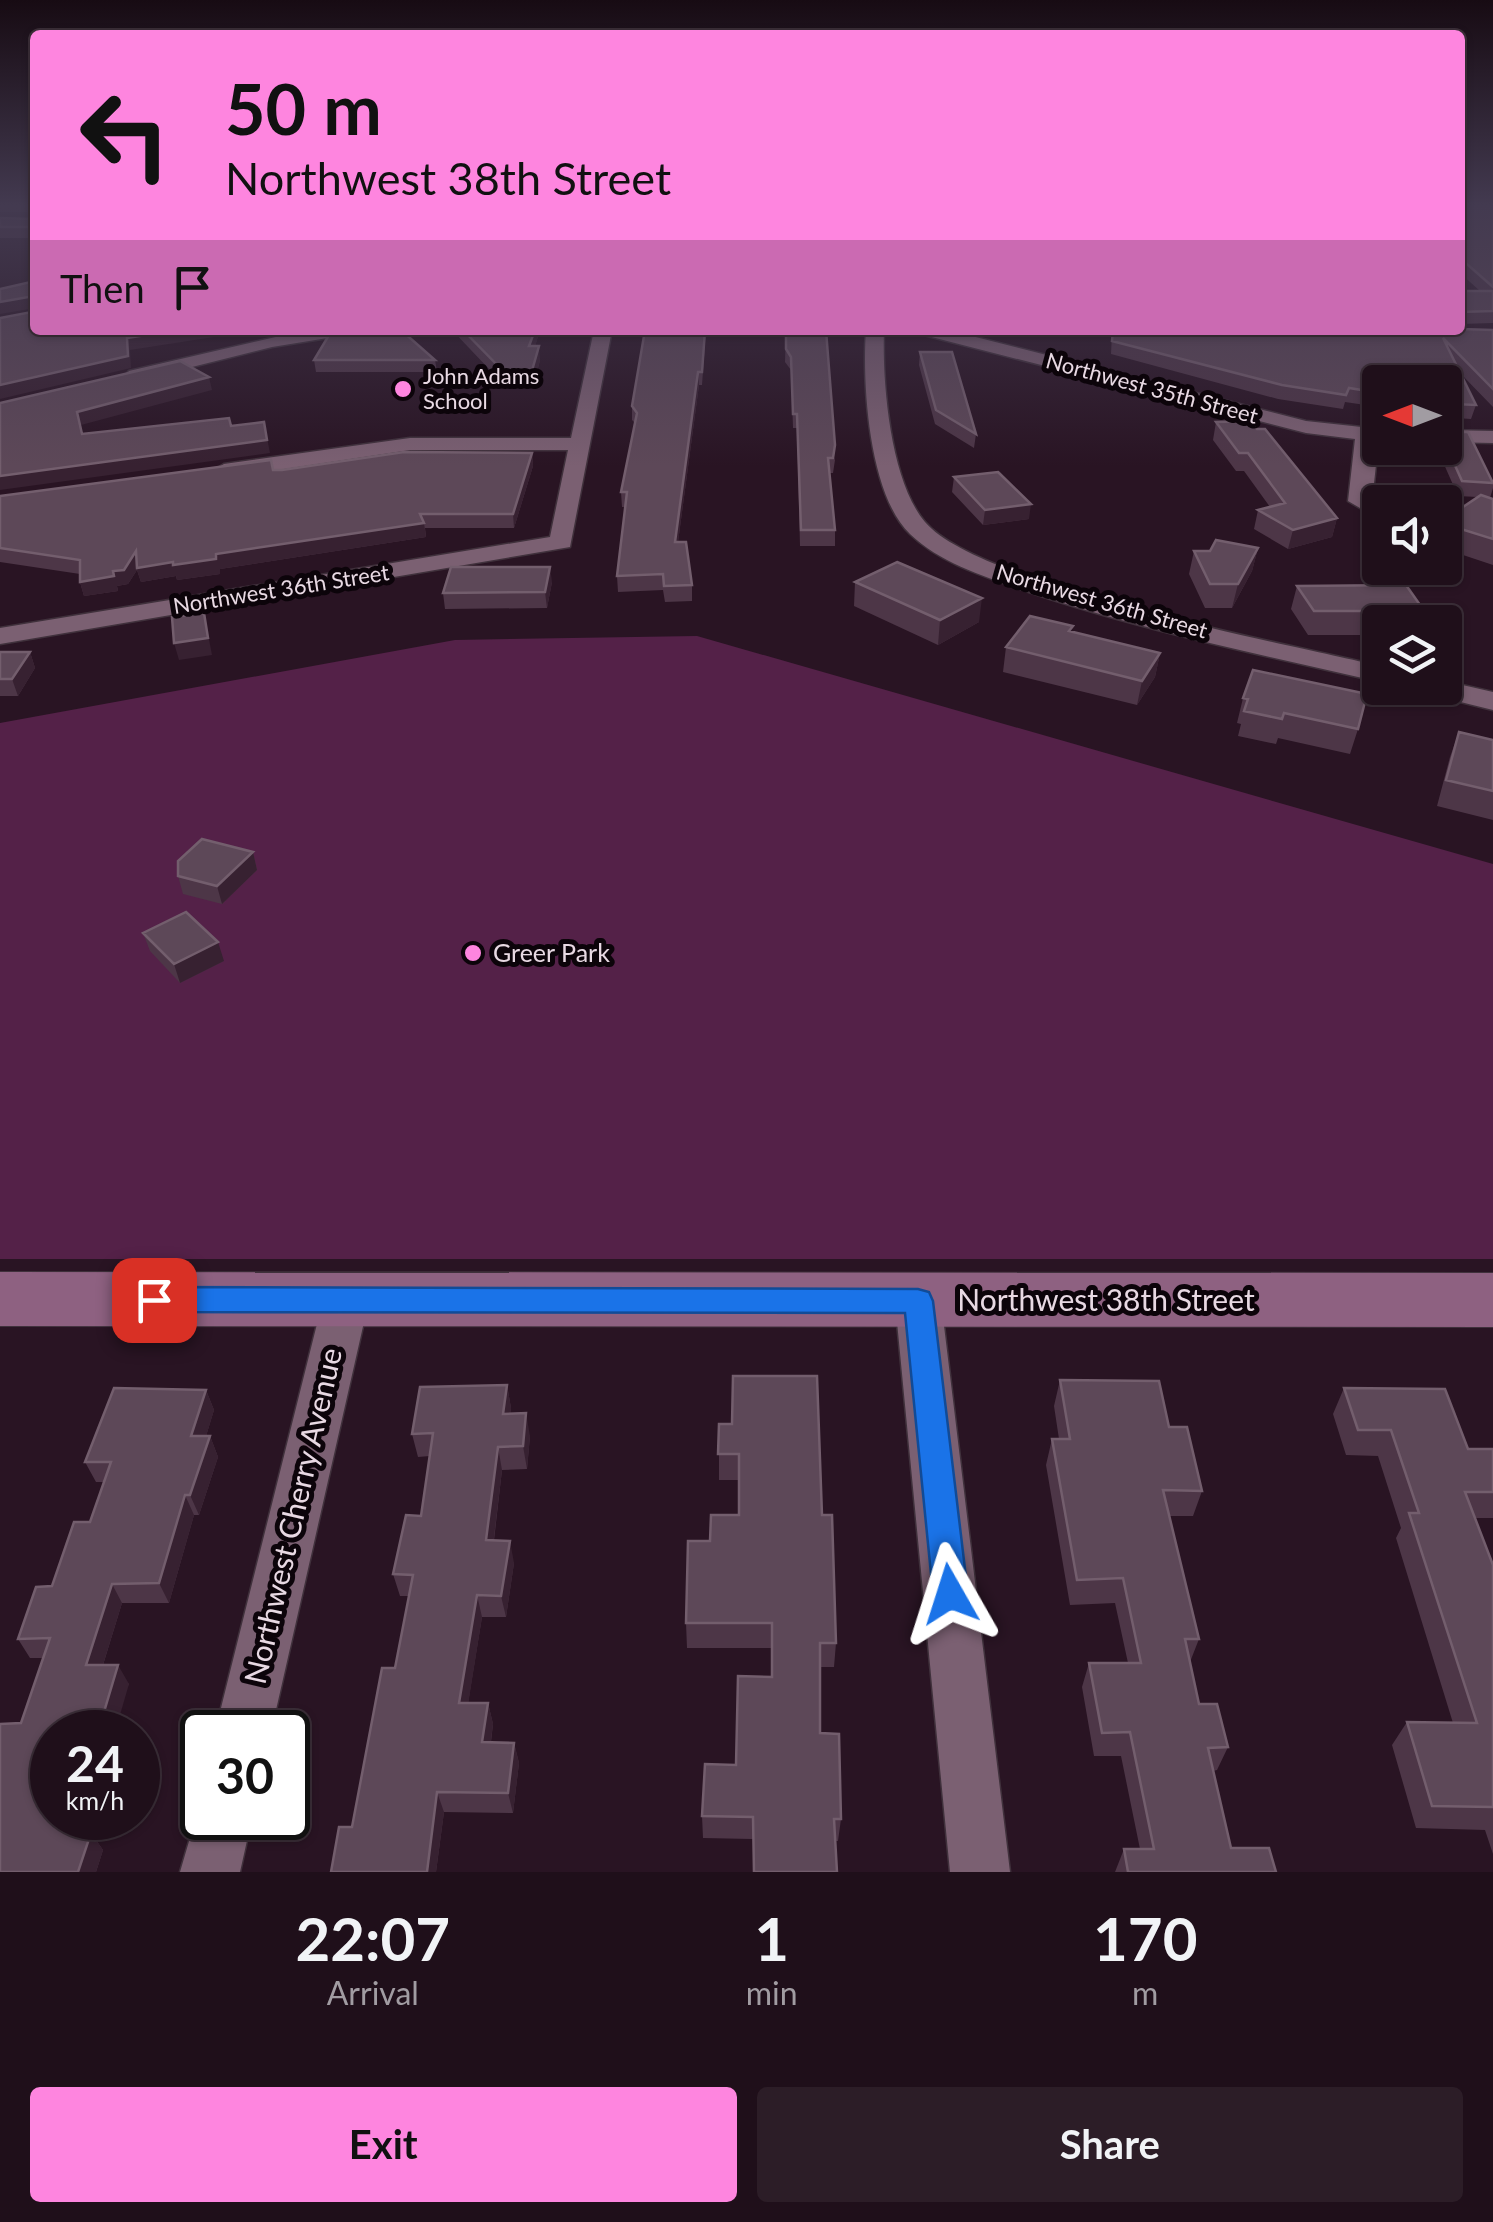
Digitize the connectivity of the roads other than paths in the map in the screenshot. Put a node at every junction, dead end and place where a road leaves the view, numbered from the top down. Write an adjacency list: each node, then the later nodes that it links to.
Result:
1 (309, 335): 5 (street)
2 (602, 335): 9 (street)
3 (875, 335): 14 (street, Northwest 36th Street)
4 (945, 335): 6 (street, Northwest 35th Street)
5 (109, 382)
6 (1362, 433)
7 (1462, 436): 8 (street)
8 (1493, 437)
9 (581, 444): 11 (street); 13 (street, Northwest 36th Street)
10 (1367, 465): 12 (street)
11 (192, 476)
12 (1360, 501)
13 (0, 636)
14 (1362, 669)
15 (1462, 694): 16 (street)
16 (1493, 701)
17 (0, 1299): 18 (main road, Northwest 38th Street)
18 (346, 1300): 19 (main road, Northwest 38th Street); 21 (street, Northwest Cherry Avenue)
19 (918, 1301): 20 (main road, Northwest 38th Street); 24 (street)
20 (1490, 1306)
21 (248, 1710)
22 (218, 1840): 23 (street)
23 (210, 1872)
24 (980, 1872)

